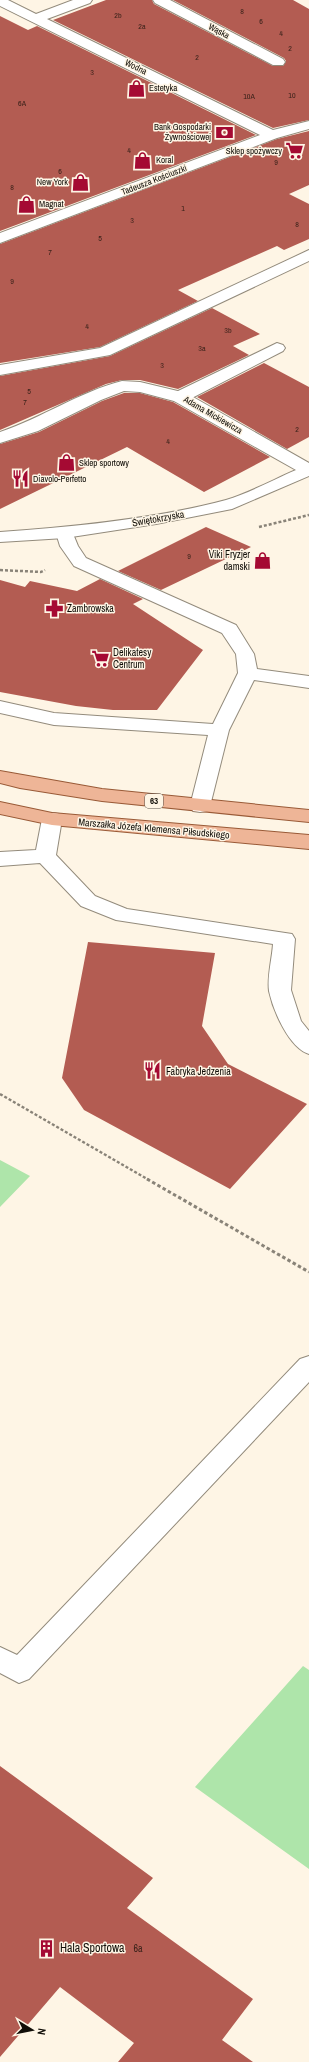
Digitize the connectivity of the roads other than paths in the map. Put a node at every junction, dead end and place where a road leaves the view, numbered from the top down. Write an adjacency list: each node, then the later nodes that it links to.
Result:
1 (0, 0): 4 (street, Wodna)
2 (85, 0): 4 (street)
3 (160, 0): 5 (street, Wąska)
4 (37, 18): 7 (street, Wodna)
5 (278, 62)
6 (309, 125): 7 (street, Tadeusza Kościuszki)
7 (272, 135): 8 (street, Tadeusza Kościuszki)
8 (0, 238)
9 (309, 256): 11 (street)
10 (277, 348): 12 (street)
11 (0, 370)
12 (180, 396): 13 (street, Adama Mickiewicza); 14 (street, Adama Mickiewicza)
13 (0, 438)
14 (309, 470): 15 (street, Świętokrzyska)
15 (65, 533): 16 (street, Świętokrzyska); 17 (street)
16 (0, 537)
17 (248, 673): 18 (street); 20 (street)
18 (309, 682)
19 (0, 707): 20 (street)
20 (219, 730): 22 (street)
21 (0, 776): 22 (main road, 63)
22 (200, 806): 24 (main road, 63)
23 (0, 808): 25 (main road, Marszałka Józefa Klemensa Piłsudskiego)
24 (309, 816)
25 (52, 819): 26 (main road, Marszałka Józefa Klemensa Piłsudskiego); 27 (street)
26 (309, 842)
27 (45, 856): 28 (street); 29 (street)
28 (0, 859)
29 (309, 1046)
30 (309, 1366): 31 (street)
31 (0, 1659)

